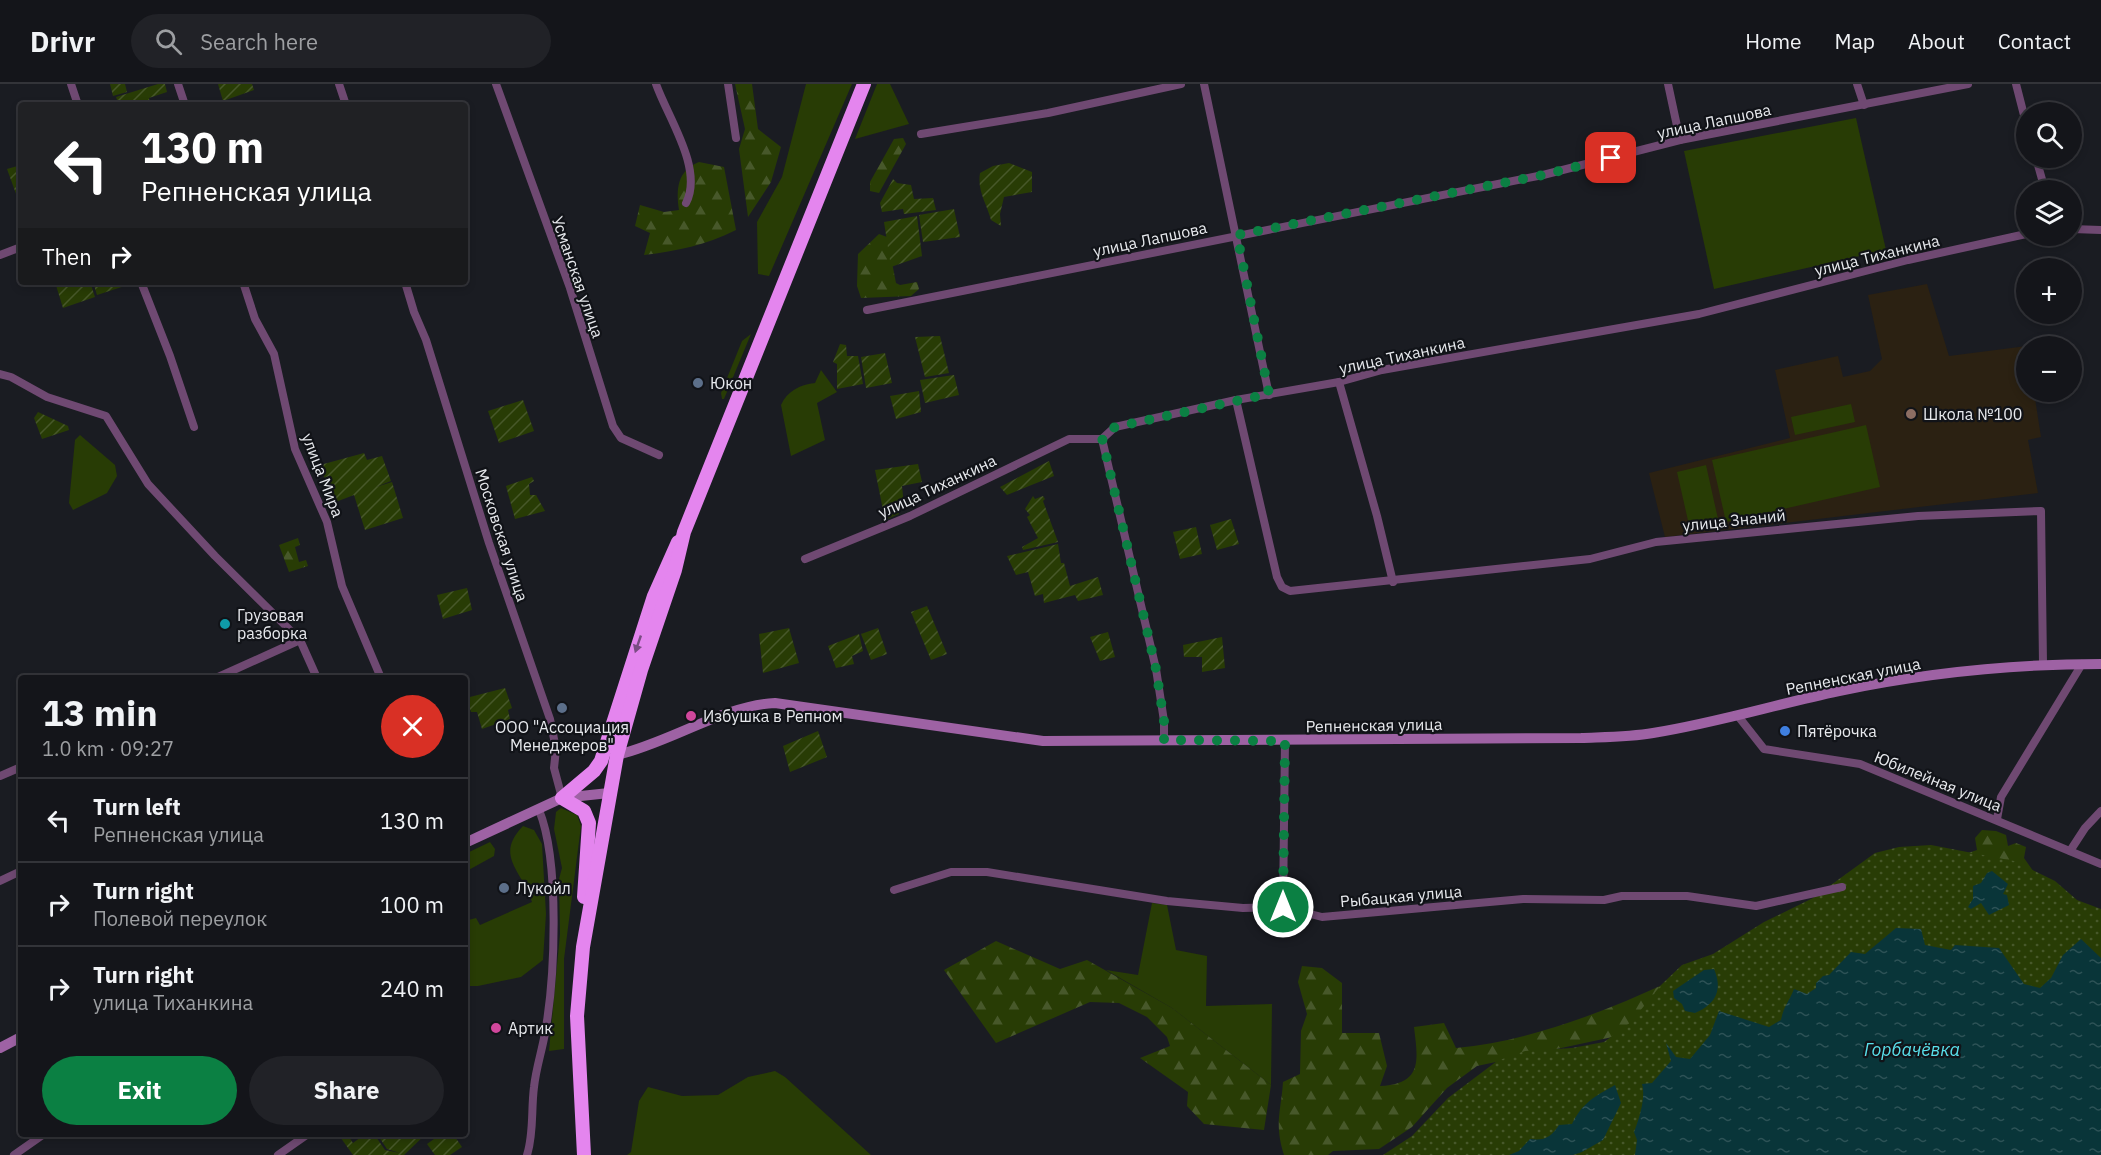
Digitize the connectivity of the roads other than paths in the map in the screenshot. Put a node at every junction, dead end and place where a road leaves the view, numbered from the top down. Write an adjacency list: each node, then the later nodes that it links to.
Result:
1 (71, 84): 14 (street)
2 (178, 84): 15 (street)
3 (339, 84): 16 (street)
4 (496, 84): 39 (street, Усманская улица)
5 (656, 84): 22 (street)
6 (728, 84): 20 (street)
7 (864, 84): 40 (highway)
8 (1181, 84): 19 (street)
9 (1204, 84): 25 (street)
10 (1668, 84): 21 (street)
11 (1857, 84): 18 (street)
12 (1968, 84): 18 (street, улица Лапшова)
13 (2016, 84): 17 (street)
14 (77, 102)
15 (184, 102)
16 (345, 102)
17 (2021, 102)
18 (1864, 105): 21 (street, улица Лапшова)
19 (921, 134)
20 (736, 138)
21 (1680, 140): 25 (street, улица Лапшова)
22 (686, 203)
23 (2082, 229): 24 (street)
24 (2101, 230)
25 (1237, 235): 32 (street, улица Лапшова); 35 (street)
26 (2016, 236): 34 (street, улица Тиханкина)
27 (18, 248): 28 (street)
28 (0, 255)
29 (142, 285): 37 (street)
30 (244, 285): 49 (street, улица Мира)
31 (406, 285): 57 (street, Московская улица)
32 (867, 310)
33 (0, 374): 43 (street)
34 (1339, 382): 35 (street, улица Тиханкина); 42 (street)
35 (1269, 394): 36 (street, улица Тиханкина)
36 (1236, 400): 38 (street, улица Тиханкина); 42 (street, улица Знаний)
37 (194, 427)
38 (1102, 438): 41 (street, улица Тиханкина); 51 (street)
39 (659, 456)
40 (684, 532): 53 (highway); 57 (highway, one-way to 57)
41 (805, 559)
42 (1393, 582): 44 (street, улица Знаний)
43 (300, 640): 47 (street); 48 (street)
44 (2043, 664): 45 (street, Репненская улица); 50 (street, Репненская улица)
45 (2082, 664): 46 (street, Репненская улица); 60 (street)
46 (2101, 664)
47 (223, 675)
48 (316, 675)
49 (380, 675)
50 (1738, 716): 52 (street, Репненская улица); 60 (street, Юбилейная улица)
51 (1164, 740): 52 (street, Репненская улица); 53 (street, Репненская улица)
52 (1285, 741): 68 (street)
53 (617, 755): 56 (highway)
54 (18, 768): 55 (street)
55 (0, 776)
56 (609, 794): 57 (street); 69 (highway)
57 (562, 798): 58 (street); 69 (highway)
58 (539, 810): 61 (street); 76 (street)
59 (2101, 811): 62 (street)
60 (1997, 819): 62 (street, Юбилейная улица)
61 (468, 842)
62 (2070, 851): 63 (street, Юбилейная улица)
63 (2101, 864)
64 (18, 872): 65 (street)
65 (0, 881)
66 (1842, 887): 68 (street, Рыбацкая улица)
67 (894, 890): 68 (street, Рыбацкая улица)
68 (1283, 907)
69 (583, 947): 77 (highway)
70 (18, 1039): 71 (street)
71 (0, 1048)
72 (40, 1137): 74 (street)
73 (304, 1137): 75 (street)
74 (14, 1155)
75 (278, 1155)
76 (527, 1155)
77 (584, 1155)

